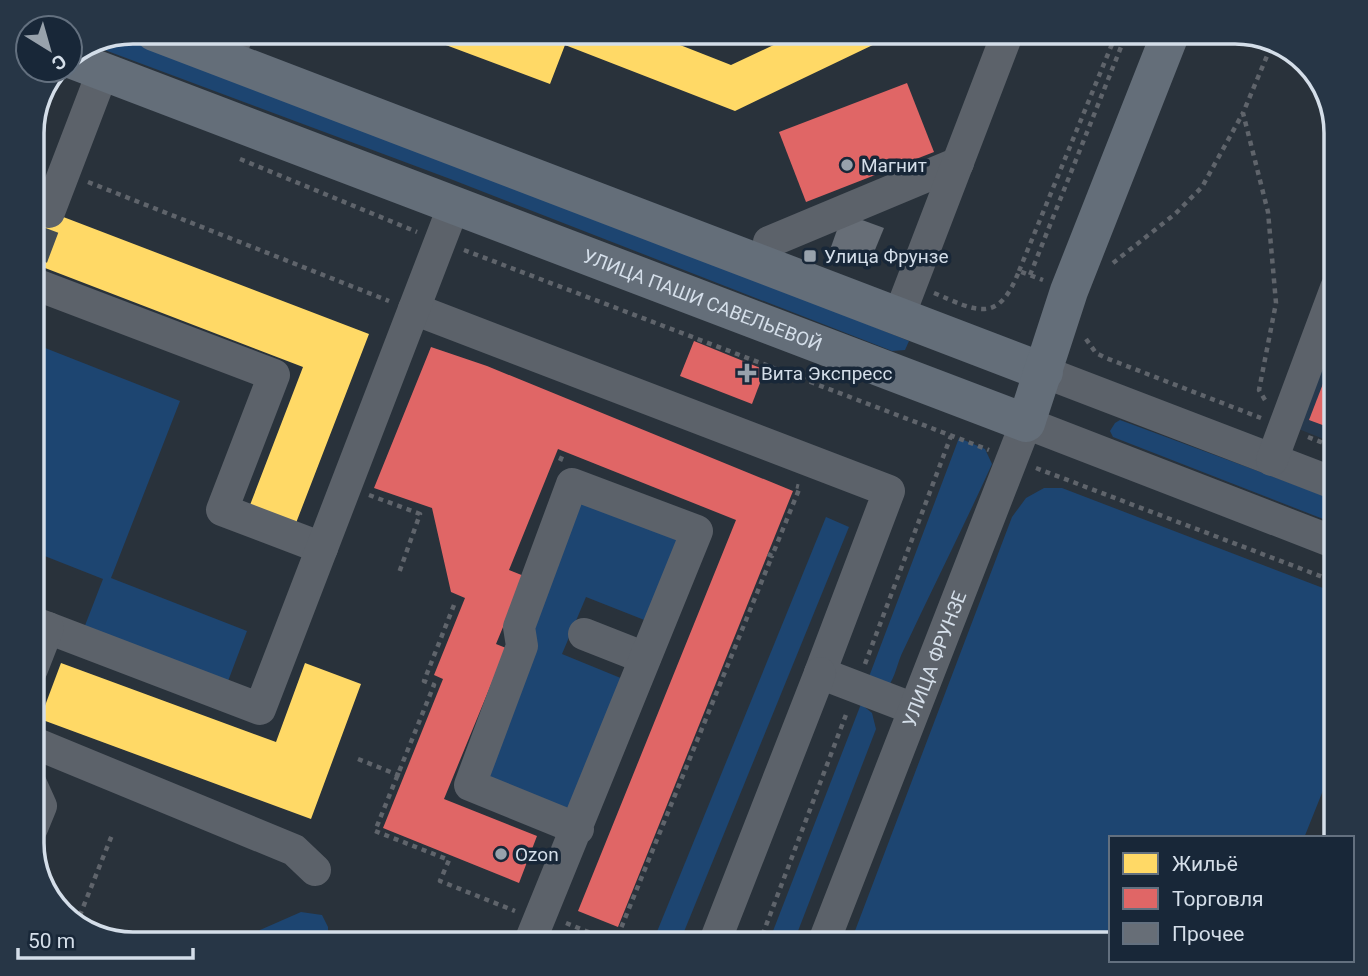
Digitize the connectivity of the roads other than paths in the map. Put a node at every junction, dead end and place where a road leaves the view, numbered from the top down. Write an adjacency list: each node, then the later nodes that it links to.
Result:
1 (1003, 44): 5 (street)
2 (1166, 44): 13 (main road, УЛИЦА ФРУНЗЕ)
3 (233, 46): 11 (main road)
4 (87, 65): 6 (main road, УЛИЦА ПАШИ САВЕЛЬЕВОЙ); 7 (street)
5 (958, 163): 8 (street); 11 (street)
6 (454, 205): 10 (street); 14 (main road, УЛИЦА ПАШИ САВЕЛЬЕВОЙ)
7 (49, 212)
8 (769, 242)
9 (44, 288): 18 (street)
10 (414, 310): 18 (street); 22 (street)
11 (899, 316): 13 (main road)
12 (1324, 319): 15 (street)
13 (1044, 372): 14 (main road, УЛИЦА ФРУНЗЕ); 15 (street)
14 (1026, 423): 17 (street, УЛИЦА ПАШИ САВЕЛЬЕВОЙ); 23 (street, УЛИЦА ФРУНЗЕ)
15 (1272, 460): 16 (street)
16 (1324, 480)
17 (1324, 538)
18 (322, 548): 19 (street)
19 (44, 627)
20 (584, 634): 21 (street)
21 (645, 658): 25 (street); 25 (street)
22 (820, 673): 23 (street); 28 (street)
23 (915, 709): 29 (street, УЛИЦА ФРУНЗЕ)
24 (44, 747): 26 (street)
25 (578, 829): 27 (street)
26 (315, 870)
27 (534, 932)
28 (719, 932)
29 (828, 932)

